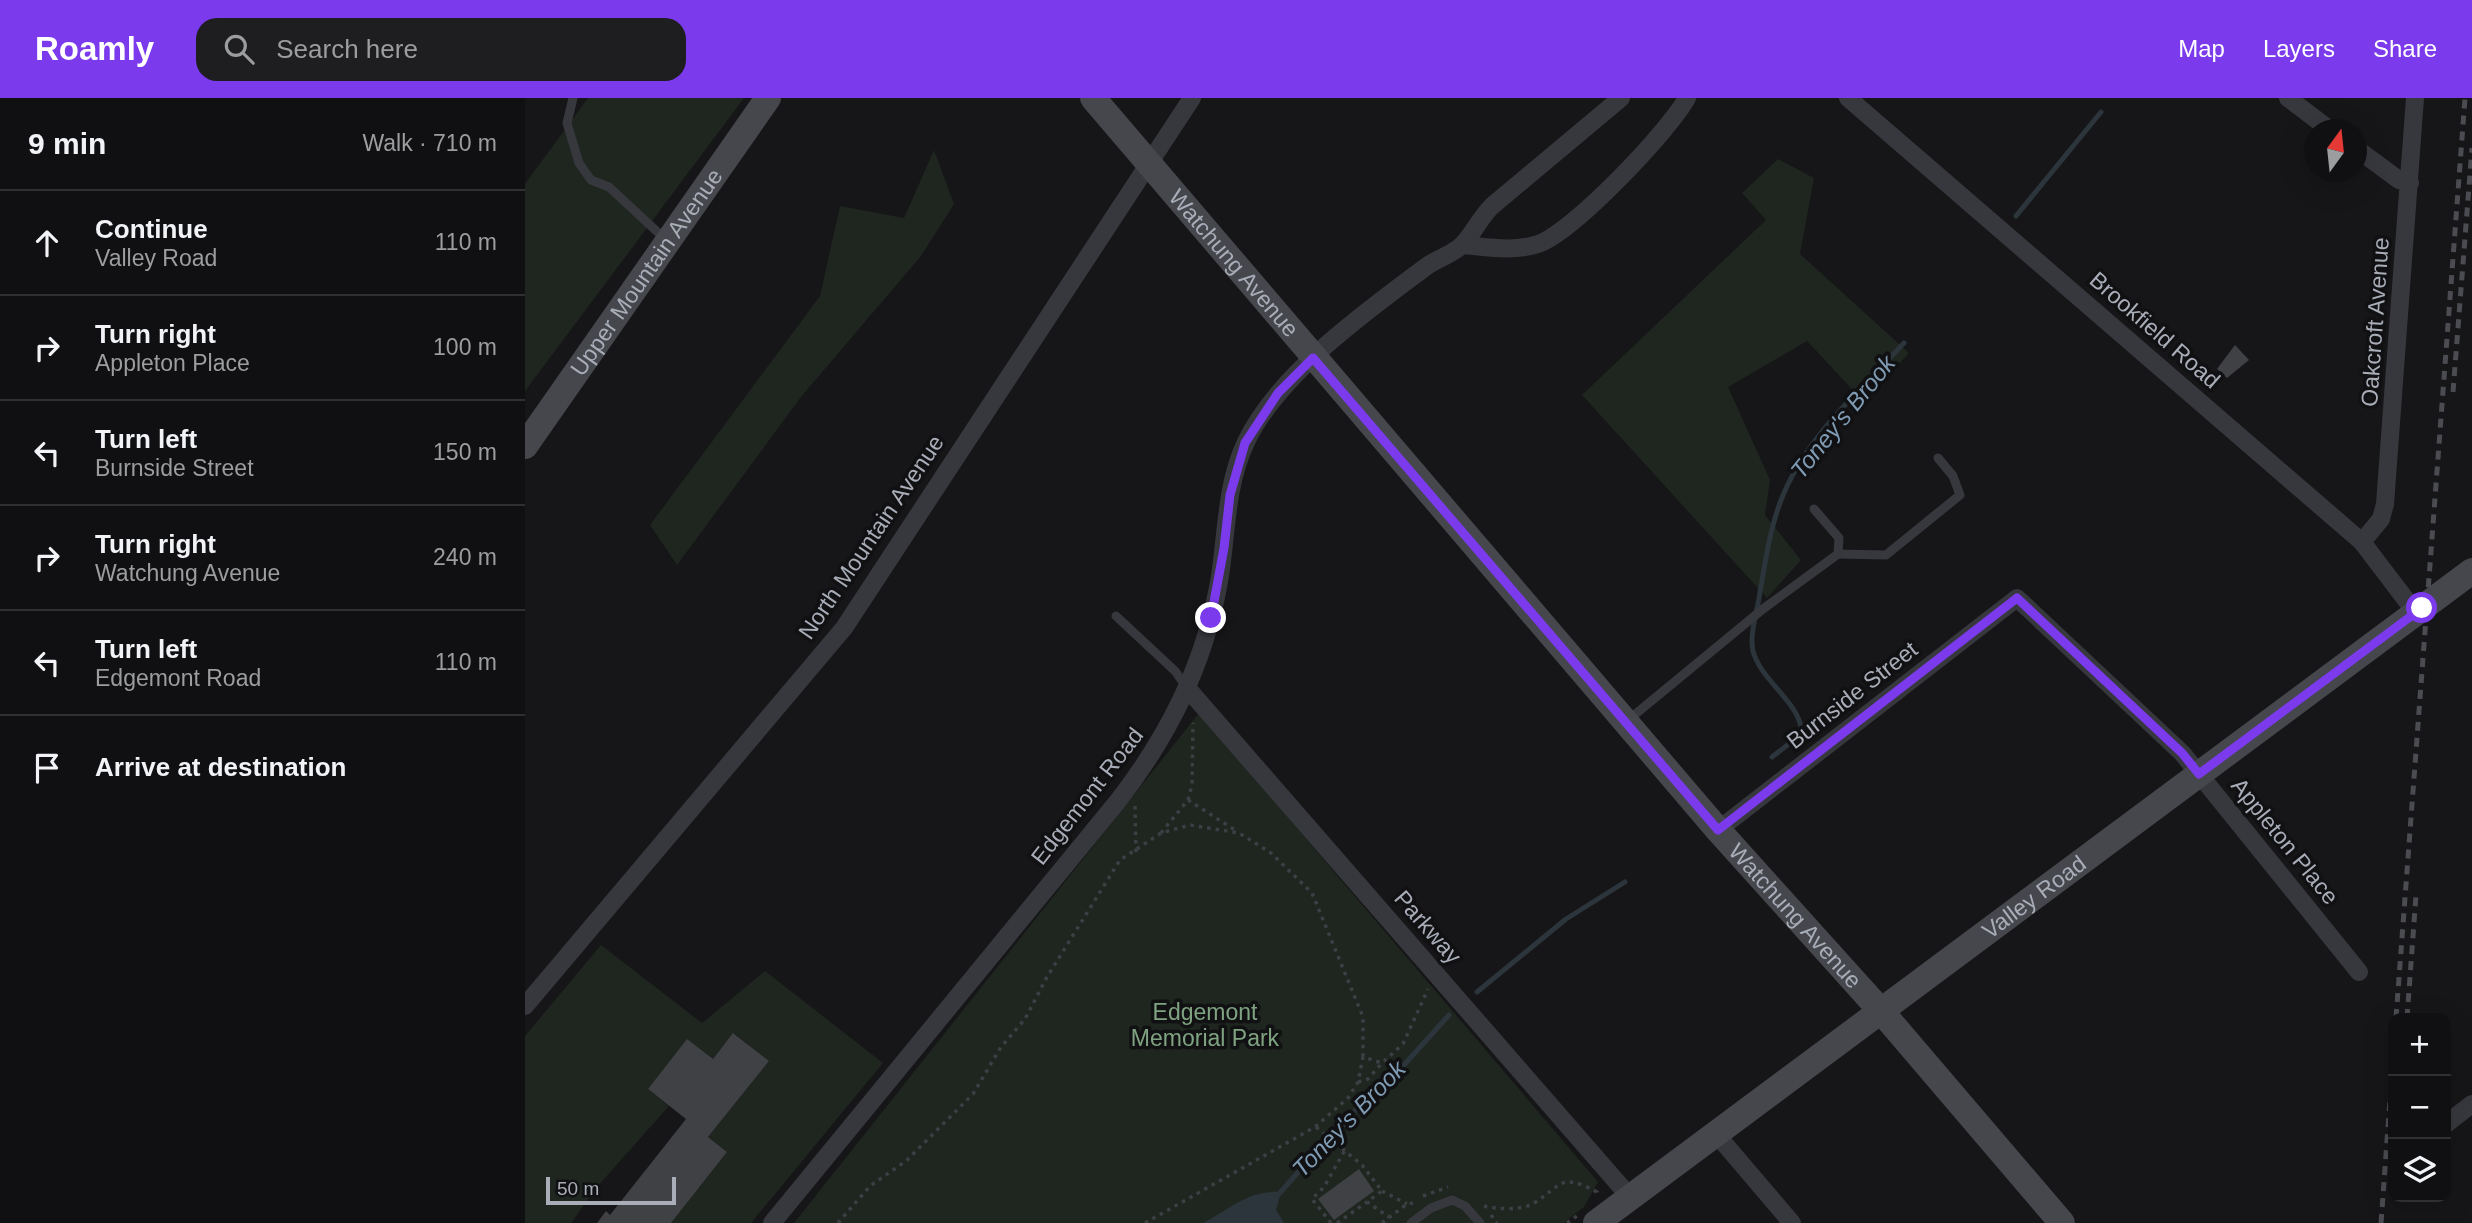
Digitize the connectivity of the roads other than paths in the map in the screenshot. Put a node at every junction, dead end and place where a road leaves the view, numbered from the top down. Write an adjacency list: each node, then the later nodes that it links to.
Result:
1 (573, 98): 14 (lane)
2 (768, 98): 14 (street, Upper Mountain Avenue)
3 (1093, 98): 12 (street, Watchung Avenue)
4 (1192, 98): 12 (street, North Mountain Avenue)
5 (1621, 98): 15 (street, Edgemont Road)
6 (1687, 98): 15 (street)
7 (1848, 98): 20 (street, Brookfield Road)
8 (2288, 98): 10 (street)
9 (2415, 98): 13 (street, Oakcroft Avenue)
10 (2316, 119)
11 (2367, 156): 13 (street)
12 (1148, 163): 16 (street, Watchung Avenue); 31 (street, North Mountain Avenue)
13 (2410, 183): 20 (street, Oakcroft Avenue)
14 (668, 242): 17 (street, Upper Mountain Avenue)
15 (1463, 245): 16 (street, Edgemont Road)
16 (1313, 358): 26 (street, Edgemont Road); 27 (street, Watchung Avenue)
17 (525, 446)
18 (1938, 458): 21 (lane)
19 (1814, 509): 21 (lane)
20 (2362, 542): 24 (street, Brookfield Road)
21 (1837, 554): 27 (lane)
22 (2472, 571): 24 (street, Valley Road)
23 (2017, 598): 28 (street, Appleton Place); 29 (street, Burnside Street)
24 (2416, 613): 28 (street, Valley Road)
25 (1116, 616): 26 (lane)
26 (1188, 689): 36 (street, Parkway); 37 (street, Edgemont Road)
27 (1626, 722): 29 (street, Watchung Avenue)
28 (2199, 774): 30 (street, Appleton Place); 32 (street, Valley Road)
29 (1718, 830): 32 (street, Watchung Avenue)
30 (2359, 972)
31 (525, 1006)
32 (1881, 1011): 35 (street, Valley Road); 42 (street, Watchung Avenue)
33 (2472, 1104): 34 (street)
34 (2451, 1120)
35 (1717, 1135): 36 (street, Valley Road); 41 (street)
36 (1630, 1197): 40 (street, Valley Road)
37 (772, 1223)
38 (1411, 1223): 39 (lane)
39 (1479, 1223)
40 (1596, 1223)
41 (1792, 1223)
42 (2062, 1223)

